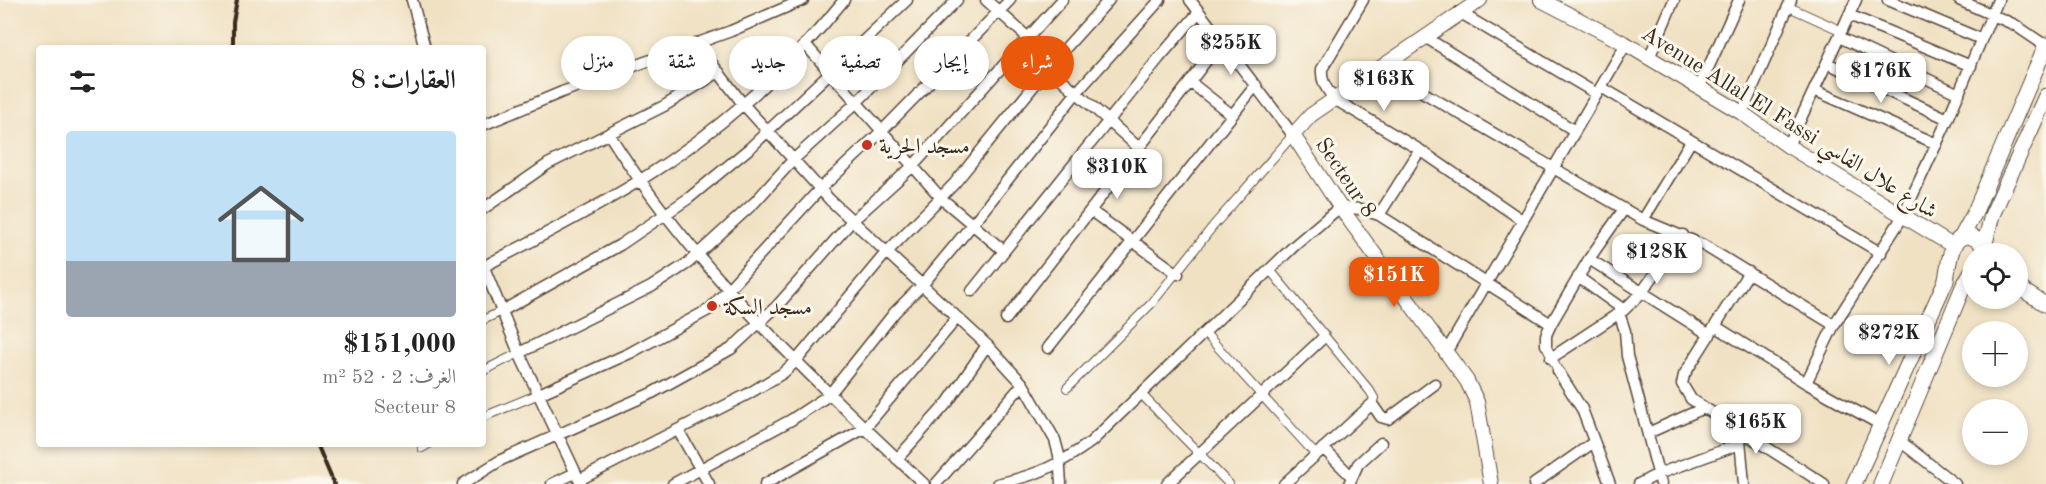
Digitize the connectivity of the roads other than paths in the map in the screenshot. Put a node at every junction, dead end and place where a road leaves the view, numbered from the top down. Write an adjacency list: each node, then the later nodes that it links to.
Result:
1 (412, 0): 37 (street)
2 (804, 0): 27 (street)
3 (844, 0): 35 (street)
4 (907, 0): 28 (street)
5 (957, 0): 63 (street)
6 (986, 0): 22 (street)
7 (1010, 0): 22 (street)
8 (1062, 0): 30 (street)
9 (1109, 0): 32 (street)
10 (1160, 0): 59 (street)
11 (1363, 0): 62 (street)
12 (1480, 0): 23 (street)
13 (1541, 0): 36 (street, Avenue Allal El Fassi شارع علال الفاسي)
14 (1674, 0): 40 (street)
15 (1739, 0): 52 (street)
16 (1856, 0): 24 (street)
17 (1888, 0): 33 (street)
18 (1959, 0): 25 (street)
19 (1998, 0): 25 (street)
20 (1790, 3): 26 (street); 66 (street)
21 (1196, 4): 34 (street, Secteur 8); 69 (street)
22 (999, 12): 29 (street); 71 (street)
23 (1459, 12): 31 (street); 58 (street)
24 (1849, 15): 26 (street); 44 (street)
25 (1992, 15): 33 (street); 38 (street)
26 (1840, 34): 43 (street); 60 (street)
27 (711, 36)
28 (868, 36)
29 (1027, 36)
30 (1029, 36)
31 (1425, 37): 46 (street); 72 (street)
32 (1074, 39)
33 (1981, 39): 44 (street)
34 (1221, 41): 50 (street); 51 (street, Secteur 8)
35 (807, 42)
36 (1626, 44): 40 (street, Avenue Allal El Fassi شارع علال الفاسي); 58 (street)
37 (424, 45)
38 (2046, 45): 104 (main road)
39 (807, 46): 42 (street)
40 (1648, 58): 52 (street, Avenue Allal El Fassi شارع علال الفاسي)
41 (647, 60): 68 (street)
42 (819, 60)
43 (1827, 63): 57 (street); 70 (street)
44 (1971, 66): 60 (street)
45 (1001, 67): 82 (street)
46 (1381, 68): 62 (street); 83 (street)
47 (717, 69): 48 (street)
48 (719, 72): 64 (street); 74 (street)
49 (819, 82): 73 (street)
50 (1190, 82): 67 (street); 79 (street)
51 (1256, 85): 67 (street); 75 (street, Secteur 8)
52 (1699, 88): 66 (street, Avenue Allal El Fassi شارع علال الفاسي)
53 (1074, 89): 59 (street)
54 (757, 90): 64 (street)
55 (845, 90): 63 (street)
56 (1030, 90): 86 (street)
57 (1814, 90): 77 (street); 78 (street)
58 (1599, 91): 72 (street); 76 (street)
59 (1077, 92): 69 (street); 97 (street)
60 (1959, 94): 70 (street)
61 (2046, 96): 65 (main road)
62 (1334, 99): 75 (street); 80 (street)
63 (856, 103): 71 (street); 81 (street)
64 (743, 104): 73 (street); 84 (street)
65 (2042, 112): 102 (main road)
66 (1742, 113): 78 (street, Avenue Allal El Fassi شارع علال الفاسي)
67 (1232, 115): 99 (street)
68 (486, 120)
69 (1109, 120): 79 (street); 105 (street)
70 (1948, 120): 77 (street)
71 (882, 131): 82 (street); 85 (street)
72 (1575, 131): 83 (street)
73 (767, 132): 81 (street); 92 (street)
74 (609, 134): 84 (street); 87 (street)
75 (1293, 135): 88 (street, Secteur 8); 115 (street)
76 (1691, 141): 95 (street); 106 (street)
77 (1937, 144): 93 (street)
78 (1788, 146): 93 (street, Avenue Allal El Fassi شارع علال الفاسي)
79 (1139, 148): 90 (street)
80 (1420, 150): 91 (street); 94 (street)
81 (793, 160): 85 (street); 108 (street)
82 (913, 166): 86 (street); 96 (street)
83 (1553, 169): 89 (street); 94 (street)
84 (639, 181): 92 (street); 110 (street)
85 (820, 189): 96 (street); 120 (street)
86 (941, 198): 97 (street); 107 (street)
87 (486, 207)
88 (1340, 207): 91 (street); 112 (street); 140 (street, Secteur 8)
89 (1624, 209): 95 (street); 109 (street)
90 (1091, 211): 99 (street); 129 (street)
91 (1379, 215): 117 (street)
92 (665, 216): 108 (street); 125 (street)
93 (1903, 216): 104 (street, Avenue Allal El Fassi شارع علال الفاسي); 106 (street)
94 (1522, 220): 117 (street)
95 (1643, 220): 98 (street)
96 (851, 222): 107 (street); 130 (street)
97 (971, 226): 105 (street); 118 (street)
98 (1683, 235): 113 (street); 122 (street)
99 (1133, 241): 115 (street); 138 (street)
100 (1966, 243): 101 (main road)
101 (1979, 243)
102 (1986, 243)
103 (1962, 244): 104 (main road)
104 (1955, 247): 111 (main road); 156 (main road)
105 (1004, 251): 121 (street)
106 (1881, 253): 132 (street)
107 (885, 254): 118 (street); 142 (street)
108 (698, 255): 120 (street); 139 (street)
109 (1589, 259): 116 (street); 122 (street)
110 (486, 264)
111 (1962, 267)
112 (1269, 270): 134 (street); 135 (street)
113 (1749, 272): 132 (street); 133 (street)
114 (486, 273): 125 (street)
115 (1178, 273): 148 (street)
116 (1578, 277): 126 (street); 131 (street)
117 (1486, 284): 131 (street); 140 (street)
118 (922, 285): 127 (street); 150 (street)
119 (1962, 289): 162 (main road)
120 (728, 290): 130 (street); 149 (street)
121 (972, 291)
122 (1642, 292): 126 (street); 133 (street)
123 (2028, 293): 124 (street)
124 (2046, 305)
125 (502, 311): 128 (street); 139 (street)
126 (1622, 311): 141 (street); 160 (street)
127 (957, 318): 136 (street); 157 (street)
128 (486, 319)
129 (1006, 319)
130 (760, 323): 142 (street); 161 (street)
131 (1551, 324): 137 (street)
132 (1834, 325): 145 (street)
133 (1713, 330): 145 (street); 154 (street)
134 (1204, 333): 151 (street); 152 (street)
135 (1324, 337): 152 (street); 153 (street)
136 (987, 345): 146 (street); 168 (street)
137 (1546, 345): 141 (street)
138 (1048, 348)
139 (519, 353): 143 (street); 149 (street)
140 (1445, 354): 187 (street, Secteur 8)
141 (1551, 358): 144 (street)
142 (796, 361): 150 (street); 158 (street)
143 (486, 370)
144 (1558, 371): 163 (street)
145 (1806, 383): 156 (street)
146 (1023, 384): 169 (street); 182 (street)
147 (1435, 384): 153 (street)
148 (1067, 388)
149 (538, 394): 155 (street); 161 (street)
150 (829, 395): 157 (street); 170 (street)
151 (1142, 395): 167 (street); 169 (street)
152 (1262, 395): 166 (street); 167 (street)
153 (1372, 404): 166 (street)
154 (1704, 408): 159 (street); 160 (street)
155 (486, 416)
156 (1881, 424): 192 (main road)
157 (865, 428): 168 (street); 180 (street)
158 (678, 430): 170 (street); 171 (street)
159 (1738, 430): 165 (street); 191 (street)
160 (1647, 433): 172 (street)
161 (558, 435): 171 (street); 176 (street)
162 (1900, 441): 193 (main road); 194 (street)
163 (1594, 442): 175 (street); 188 (street)
164 (1381, 443): 173 (street)
165 (1740, 444): 172 (street); 190 (street)
166 (1320, 451): 173 (street); 174 (street)
167 (1199, 452): 185 (street); 186 (street)
168 (897, 459): 181 (street)
169 (1060, 464): 183 (street); 184 (street)
170 (700, 468): 178 (street); 179 (street)
171 (578, 479): 177 (street)
172 (1660, 479): 189 (street)
173 (1351, 481)
174 (1286, 483)
175 (1538, 483)
176 (463, 484)
177 (552, 484)
178 (673, 484)
179 (709, 484)
180 (765, 484)
181 (924, 484)
182 (936, 484)
183 (997, 484)
184 (1061, 484)
185 (1167, 484)
186 (1229, 484)
187 (1491, 484)
188 (1610, 484)
189 (1639, 484)
190 (1744, 484)
191 (1824, 484)
192 (1854, 484)
193 (1881, 484)
194 (1955, 484)

